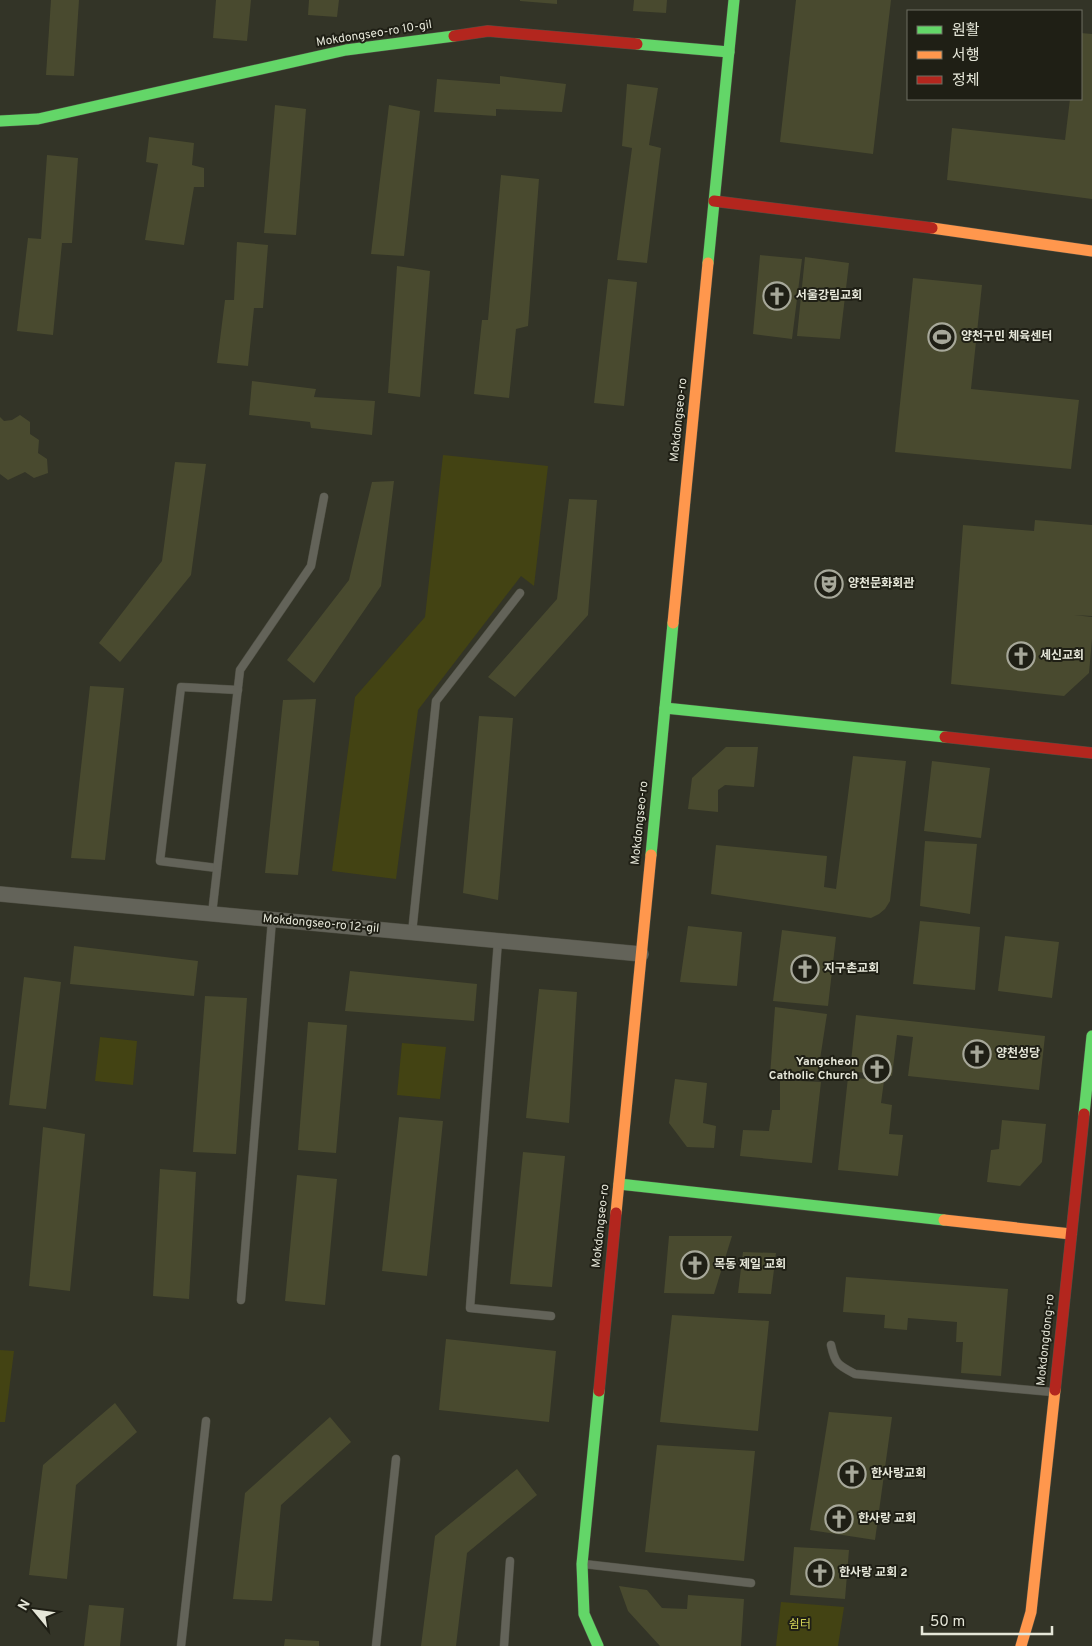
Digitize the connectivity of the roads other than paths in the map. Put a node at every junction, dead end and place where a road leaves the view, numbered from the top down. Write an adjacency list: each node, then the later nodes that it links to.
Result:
1 (734, 0): 2 (main road, Mokdongseo-ro)
2 (729, 52): 3 (main road, Mokdongseo-ro 10-gil); 4 (main road, Mokdongseo-ro)
3 (0, 121)
4 (714, 201): 5 (main road); 9 (main road, Mokdongseo-ro)
5 (1092, 251)
6 (324, 497): 8 (lane)
7 (520, 593): 15 (lane)
8 (238, 690): 11 (lane); 11 (lane)
9 (665, 708): 10 (main road); 17 (main road, Mokdongseo-ro)
10 (1092, 753)
11 (217, 868): 13 (lane)
12 (0, 894): 13 (street, Mokdongseo-ro 12-gil)
13 (212, 914): 14 (street, Mokdongseo-ro 12-gil)
14 (272, 920): 15 (street, Mokdongseo-ro 12-gil); 21 (lane)
15 (412, 933): 16 (street, Mokdongseo-ro 12-gil)
16 (498, 941): 17 (street, Mokdongseo-ro 12-gil); 22 (lane)
17 (642, 954): 19 (main road, Mokdongseo-ro)
18 (1092, 1036): 20 (main road, Mokdongdong-ro)
19 (619, 1184): 20 (main road); 28 (main road, Mokdongseo-ro)
20 (1071, 1234): 24 (main road, Mokdongdong-ro)
21 (241, 1300)
22 (551, 1316)
23 (831, 1345): 24 (lane)
24 (1054, 1393): 34 (main road, Mokdongdong-ro)
25 (206, 1421): 30 (lane)
26 (396, 1459): 31 (lane)
27 (510, 1561): 32 (lane)
28 (582, 1564): 29 (lane); 33 (main road, Mokdongseo-ro)
29 (751, 1583)
30 (181, 1646)
31 (376, 1646)
32 (504, 1646)
33 (598, 1646)
34 (1021, 1646)

